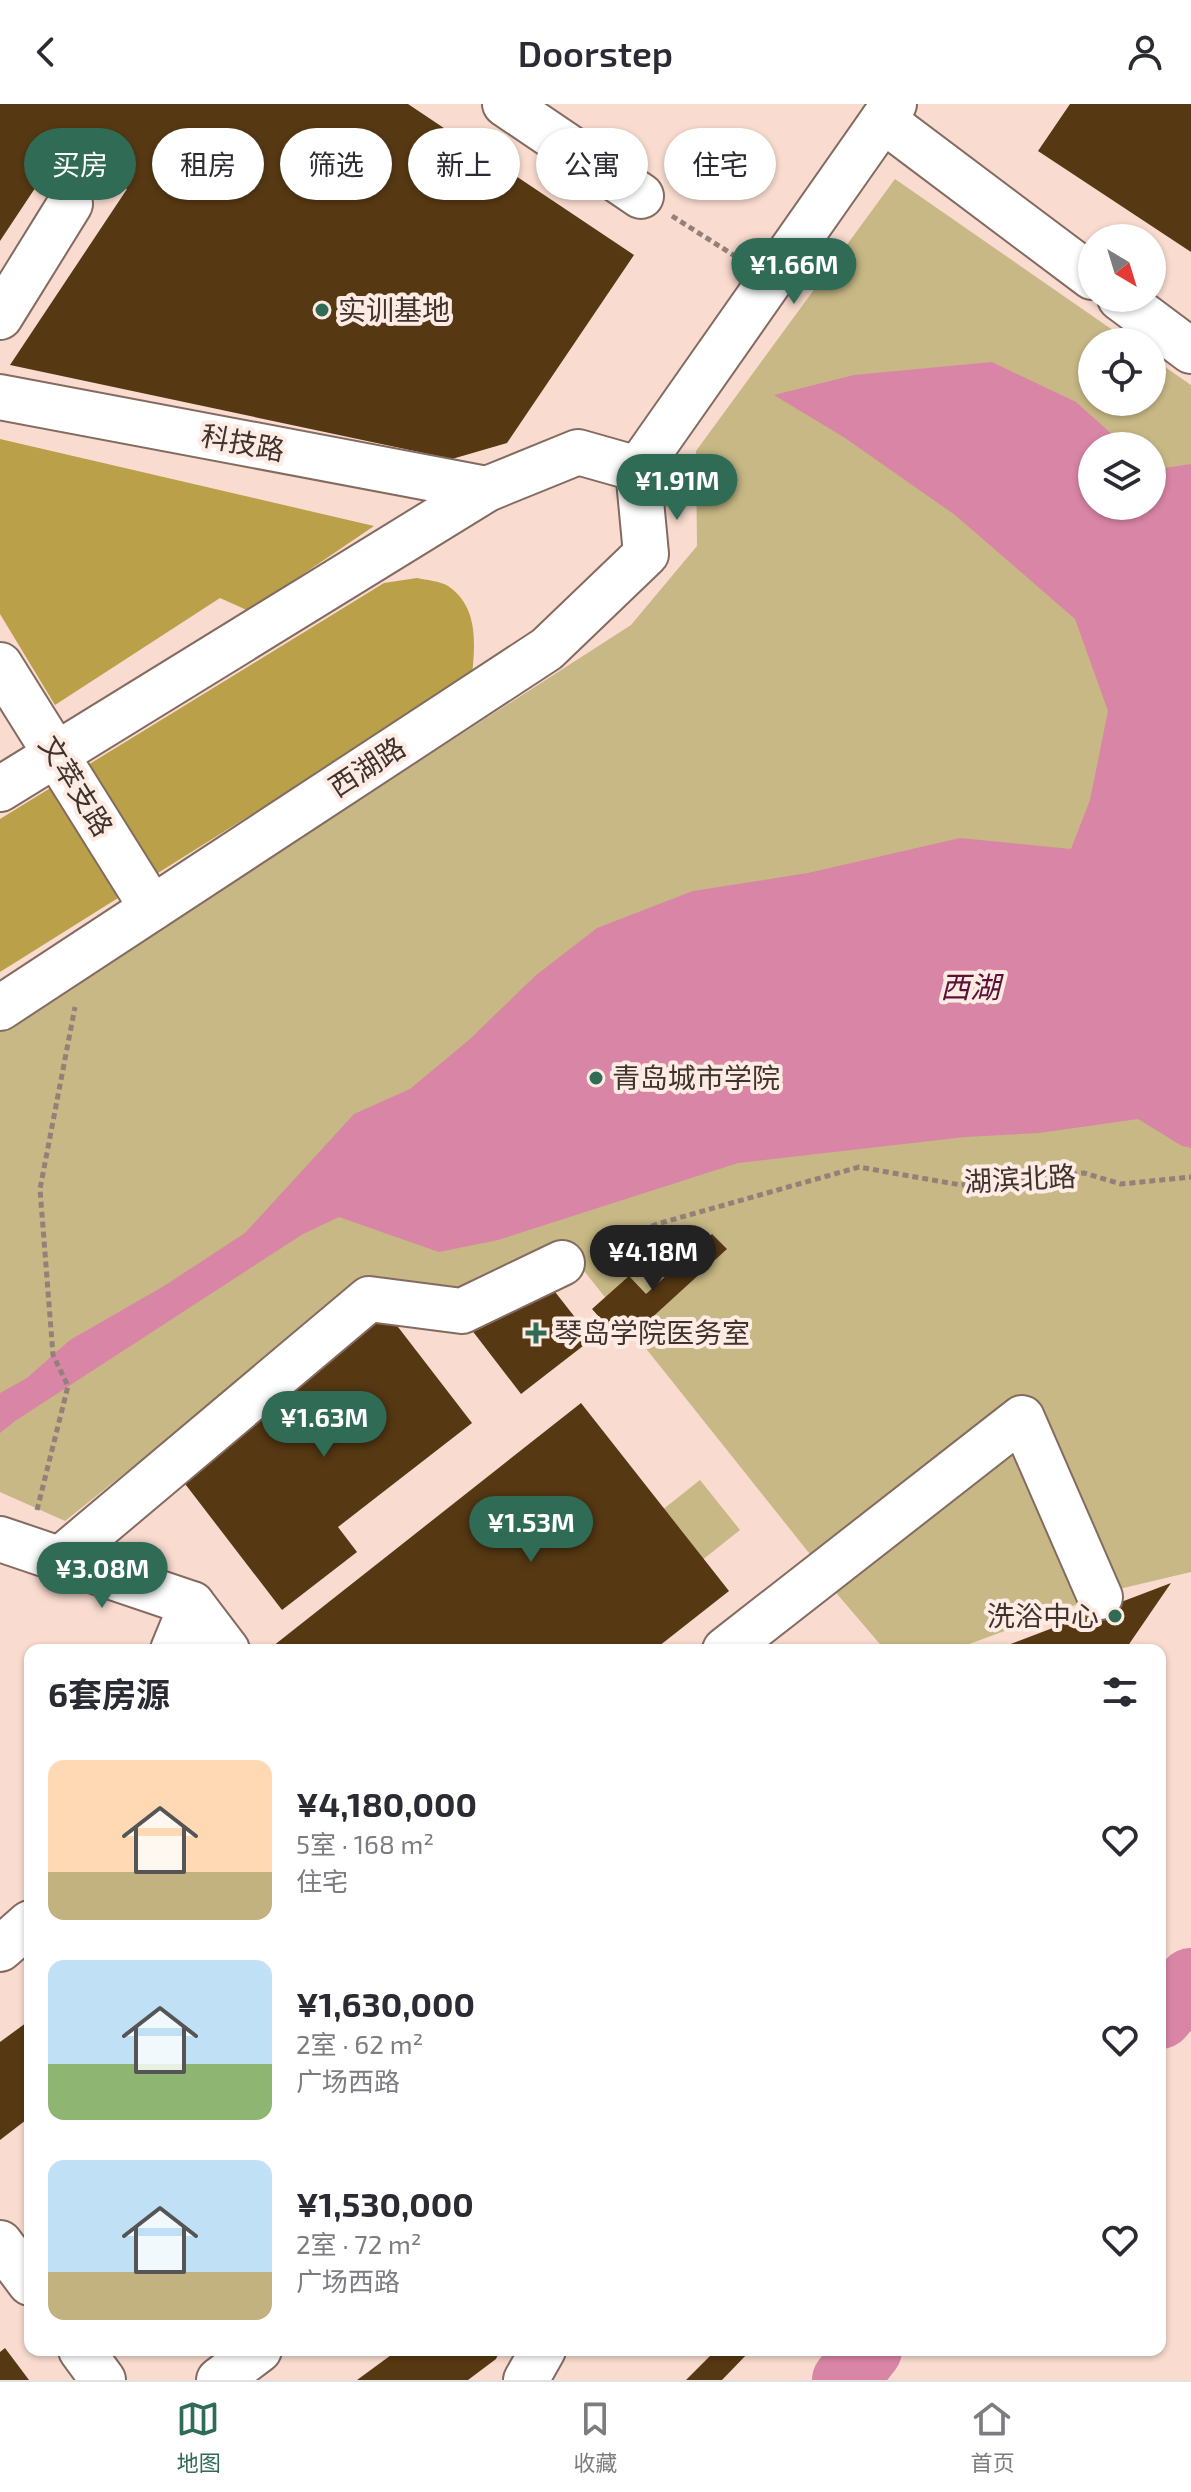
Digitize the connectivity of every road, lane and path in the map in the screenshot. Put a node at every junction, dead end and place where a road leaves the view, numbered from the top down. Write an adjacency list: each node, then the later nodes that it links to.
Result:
1 (505, 104): 3 (street)
2 (888, 112): 6 (street); 7 (street)
3 (540, 128)
4 (647, 200): 7 (path)
5 (70, 204): 9 (street)
6 (1078, 266)
7 (771, 279): 12 (street)
8 (1139, 312): 10 (street)
9 (0, 317)
10 (1191, 351)
11 (0, 397): 13 (street, 科技路)
12 (638, 469): 13 (street); 16 (street, 西湖路)
13 (487, 489): 15 (street)
14 (0, 665): 16 (street, 文萃支路)
15 (0, 789)
16 (152, 908): 17 (street, 西湖路)
17 (87, 951): 18 (street, 西湖路); 21 (path)
18 (0, 1008)
19 (1191, 1177): 20 (path, 湖滨北路)
20 (562, 1263): 21 (street)
21 (29, 1549): 23 (street)
22 (1100, 1597): 26 (street)
23 (192, 1604): 24 (street); 25 (street)
24 (175, 1644)
25 (222, 1644)
26 (733, 1644)
27 (24, 1928): 28 (street)
28 (0, 1949)
29 (24, 2227): 30 (street)
30 (0, 2244): 31 (street)
31 (24, 2275)
32 (85, 2356): 35 (street)
33 (251, 2356): 36 (street)
34 (540, 2356): 37 (street)
35 (103, 2380)
36 (219, 2380)
37 (526, 2380)

